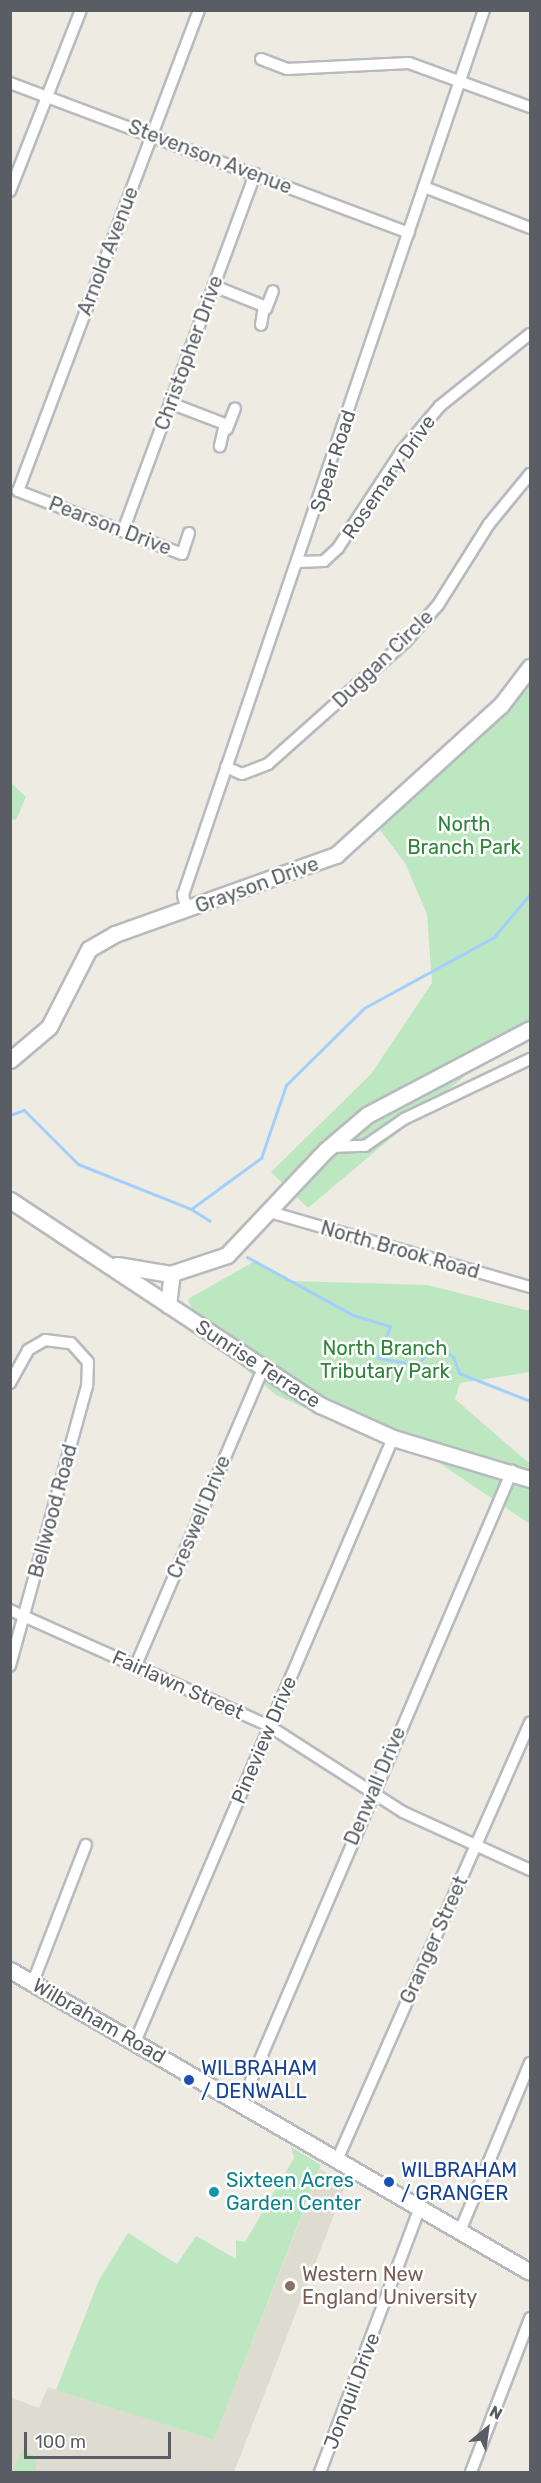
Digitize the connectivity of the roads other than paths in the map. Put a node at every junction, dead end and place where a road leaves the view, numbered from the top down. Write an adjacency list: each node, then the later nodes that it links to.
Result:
1 (81, 10): 7 (street)
2 (199, 10): 9 (street, Arnold Avenue)
3 (484, 10): 5 (street, Spear Road)
4 (261, 59): 5 (street)
5 (461, 80): 8 (street); 11 (street, Spear Road)
6 (10, 83): 7 (street, Stevenson Avenue)
7 (46, 96): 9 (street, Stevenson Avenue); 12 (street)
8 (531, 107)
9 (152, 135): 10 (street, Stevenson Avenue); 25 (street, Arnold Avenue)
10 (255, 174): 14 (street, Stevenson Avenue); 15 (street, Christopher Drive)
11 (424, 187): 13 (street); 14 (street, Spear Road)
12 (10, 191)
13 (531, 228)
14 (409, 233): 28 (street, Spear Road)
15 (214, 286): 17 (street); 20 (street, Christopher Drive)
16 (273, 291): 17 (street)
17 (266, 309): 18 (street)
18 (261, 325)
19 (531, 334): 28 (street, Rosemary Drive)
20 (170, 403): 22 (street); 26 (street, Christopher Drive)
21 (235, 408): 22 (street)
22 (227, 429): 23 (street)
23 (220, 446)
24 (531, 474): 30 (street, Duggan Circle)
25 (18, 491): 26 (street, Pearson Drive)
26 (123, 531): 27 (street, Pearson Drive)
27 (189, 533)
28 (299, 562): 30 (street, Spear Road)
29 (531, 667): 31 (street, Grayson Drive)
30 (226, 767): 31 (street, Spear Road)
31 (187, 910): 34 (street, Grayson Drive)
32 (531, 1029): 35 (street)
33 (531, 1059): 35 (street)
34 (10, 1060)
35 (329, 1147): 37 (street)
36 (10, 1200): 38 (street, Sunrise Terrace)
37 (270, 1212): 39 (street); 40 (street, North Brook Road)
38 (101, 1259): 39 (street); 41 (street, Sunrise Terrace)
39 (172, 1274): 41 (street)
40 (531, 1287)
41 (168, 1305): 42 (street, Sunrise Terrace)
42 (263, 1370): 44 (street, Sunrise Terrace); 49 (street, Creswell Drive)
43 (10, 1383): 48 (street, Bellwood Road)
44 (393, 1438): 45 (street, Sunrise Terrace); 52 (street, Pineview Drive)
45 (512, 1471): 46 (street, Sunrise Terrace); 53 (street, Denwall Drive)
46 (531, 1479)
47 (10, 1610): 48 (street, Fairlawn Street)
48 (23, 1617): 49 (street, Fairlawn Street); 50 (street, Bellwood Road)
49 (136, 1665): 52 (street, Fairlawn Street)
50 (10, 1666)
51 (531, 1722): 55 (street, Granger Street)
52 (269, 1726): 53 (street, Fairlawn Street); 59 (street, Pineview Drive)
53 (371, 1793): 55 (street, Fairlawn Street); 61 (street, Denwall Drive)
54 (86, 1845): 58 (street)
55 (476, 1845): 56 (street, Fairlawn Street); 62 (street, Granger Street)
56 (531, 1870)
57 (10, 1970): 58 (street, Wilbraham Road)
58 (33, 1982): 59 (street, Wilbraham Road)
59 (135, 2042): 61 (street, Wilbraham Road)
60 (531, 2063): 64 (street)
61 (242, 2104): 62 (street, Wilbraham Road)
62 (338, 2158): 63 (street, Wilbraham Road)
63 (420, 2207): 64 (street, Wilbraham Road); 67 (street, Jonquil Drive)
64 (460, 2231): 65 (street, Wilbraham Road)
65 (531, 2272)
66 (531, 2318): 68 (street)
67 (320, 2472)
68 (471, 2472)

